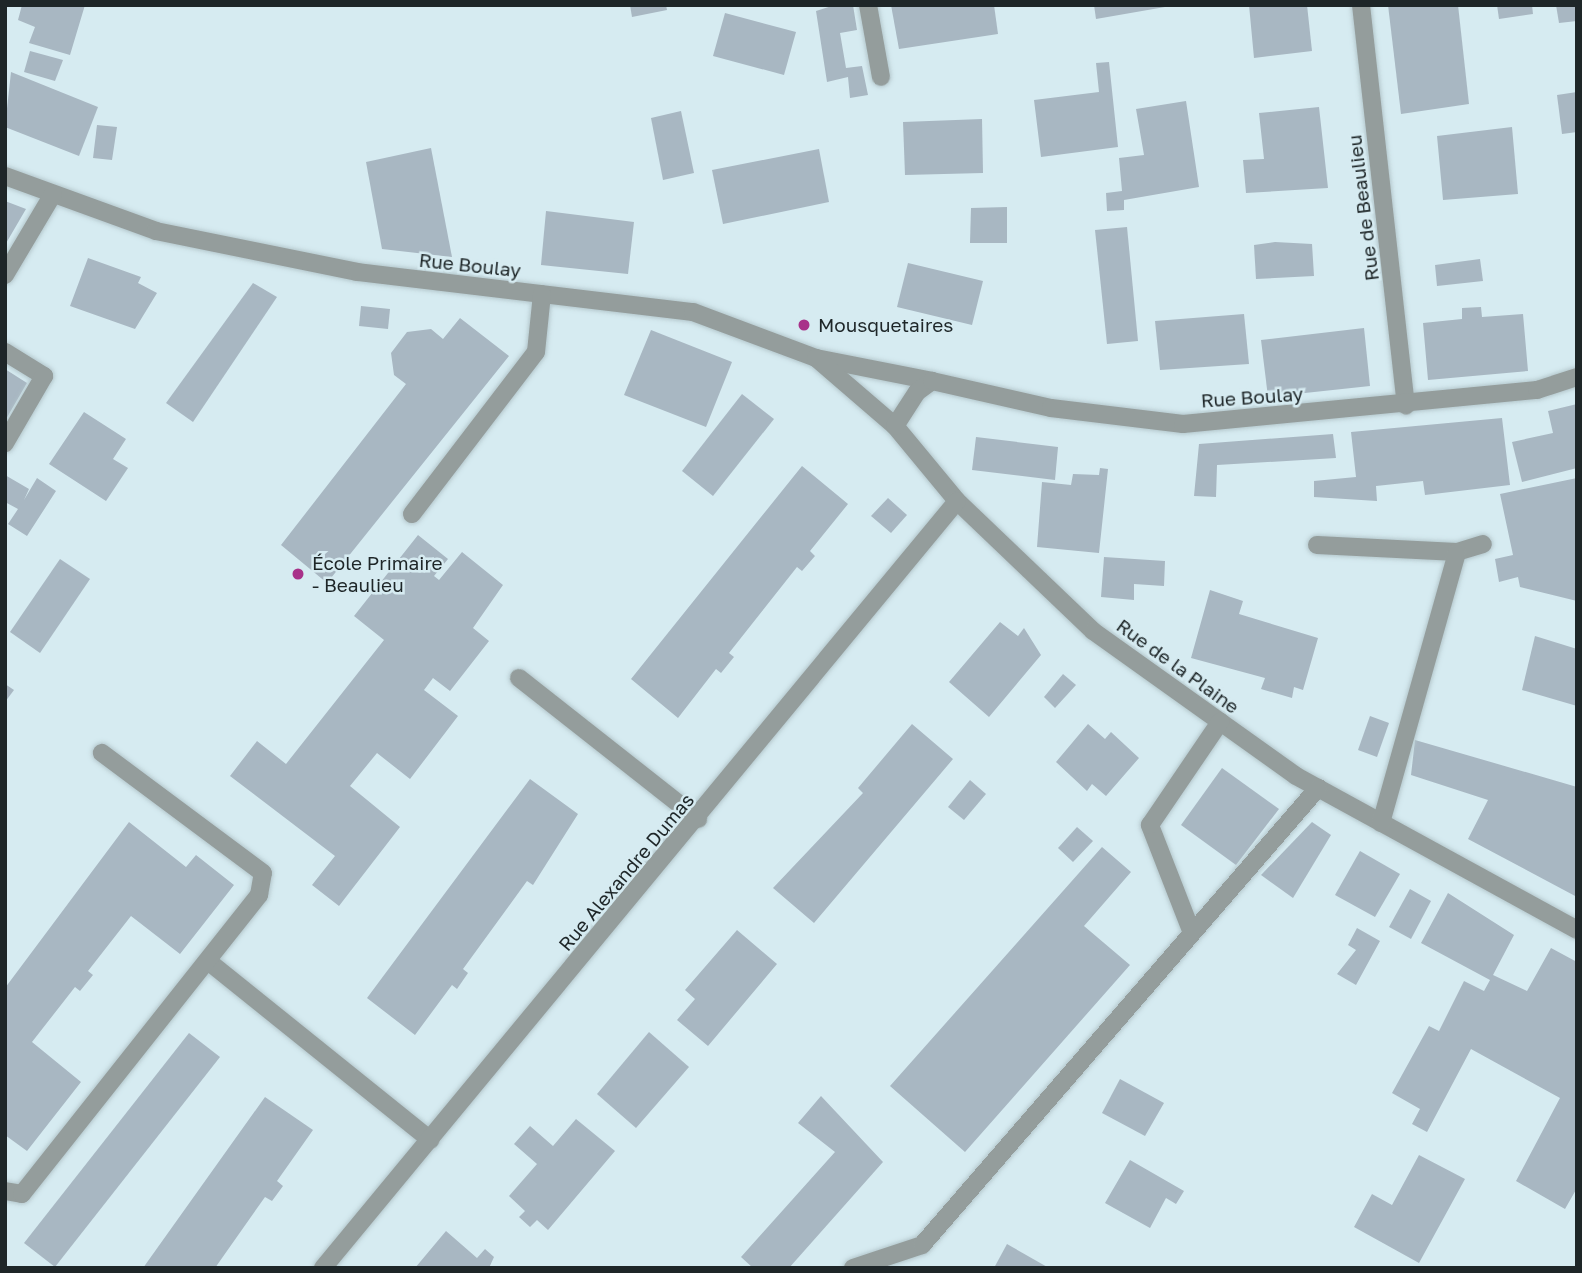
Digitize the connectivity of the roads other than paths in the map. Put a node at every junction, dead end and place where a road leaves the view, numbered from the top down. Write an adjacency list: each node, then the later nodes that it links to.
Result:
1 (868, 5): 3 (street)
2 (1361, 5): 12 (street, Rue de Beaulieu)
3 (881, 77)
4 (5, 176): 5 (street, Rue Boulay)
5 (53, 194): 6 (street); 7 (street, Rue Boulay)
6 (5, 275)
7 (542, 294): 9 (street, Rue Boulay); 16 (street)
8 (5, 352): 14 (street)
9 (816, 358): 11 (street, Rue Boulay); 13 (street, Rue de la Plaine)
10 (1577, 377): 12 (street, Rue Boulay)
11 (932, 381): 12 (street, Rue Boulay); 13 (street)
12 (1406, 405)
13 (895, 426): 15 (street, Rue de la Plaine)
14 (5, 443)
15 (957, 501): 21 (street, Rue de la Plaine); 24 (street, Rue Alexandre Dumas)
16 (412, 514)
17 (1483, 544): 19 (street)
18 (1317, 545): 19 (street)
19 (1457, 552): 25 (street)
20 (520, 678): 24 (street)
21 (1220, 722): 23 (street, Rue de la Plaine); 27 (street)
22 (102, 753): 28 (street)
23 (1318, 788): 25 (street, Rue de la Plaine); 27 (street)
24 (698, 819): 29 (street, Rue Alexandre Dumas)
25 (1381, 823): 26 (street, Rue de la Plaine)
26 (1577, 930)
27 (1192, 933): 32 (street)
28 (209, 962): 29 (street); 30 (street)
29 (430, 1140): 31 (street, Rue Alexandre Dumas)
30 (5, 1191)
31 (323, 1268)
32 (853, 1268)

